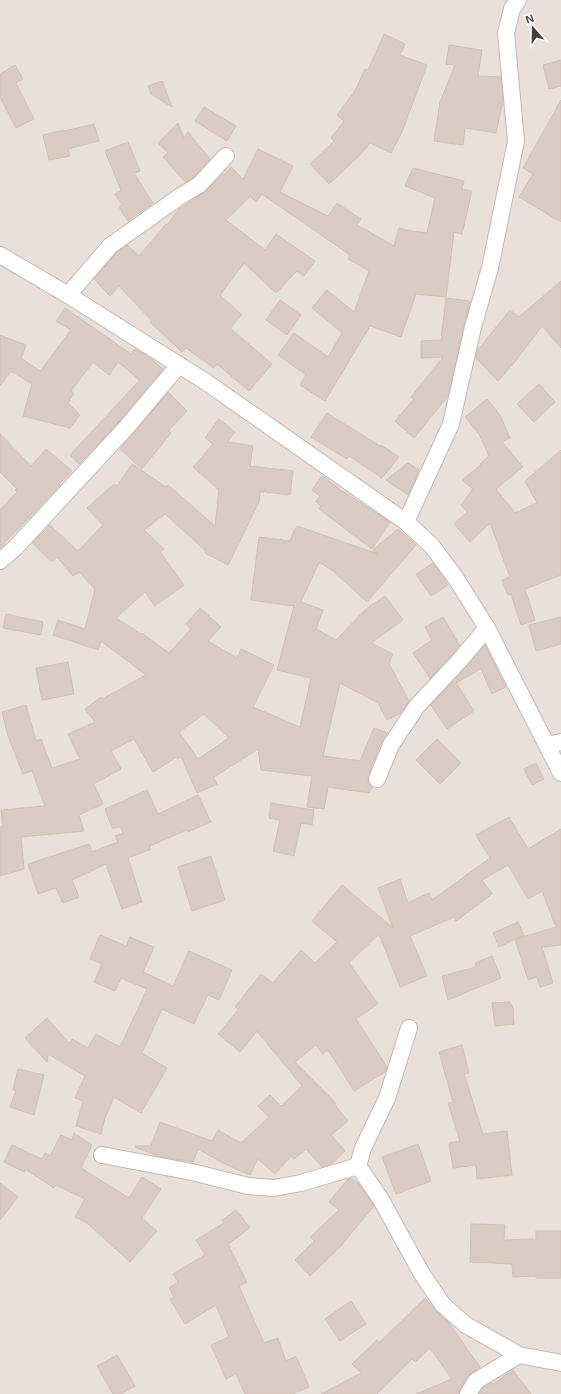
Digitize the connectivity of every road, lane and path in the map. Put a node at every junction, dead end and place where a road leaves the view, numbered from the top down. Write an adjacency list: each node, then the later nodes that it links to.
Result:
1 (518, 0): 6 (street)
2 (226, 156): 4 (street)
3 (0, 255): 4 (street)
4 (68, 295): 5 (street)
5 (179, 365): 6 (street); 7 (street)
6 (406, 522): 8 (street)
7 (0, 561)
8 (487, 628): 9 (street); 11 (street)
9 (554, 743): 10 (street)
10 (561, 773)
11 (377, 779)
12 (409, 1028): 14 (street)
13 (102, 1155): 14 (street)
14 (358, 1166): 15 (street)
15 (519, 1354): 16 (street); 17 (street)
16 (561, 1363)
17 (468, 1394)

